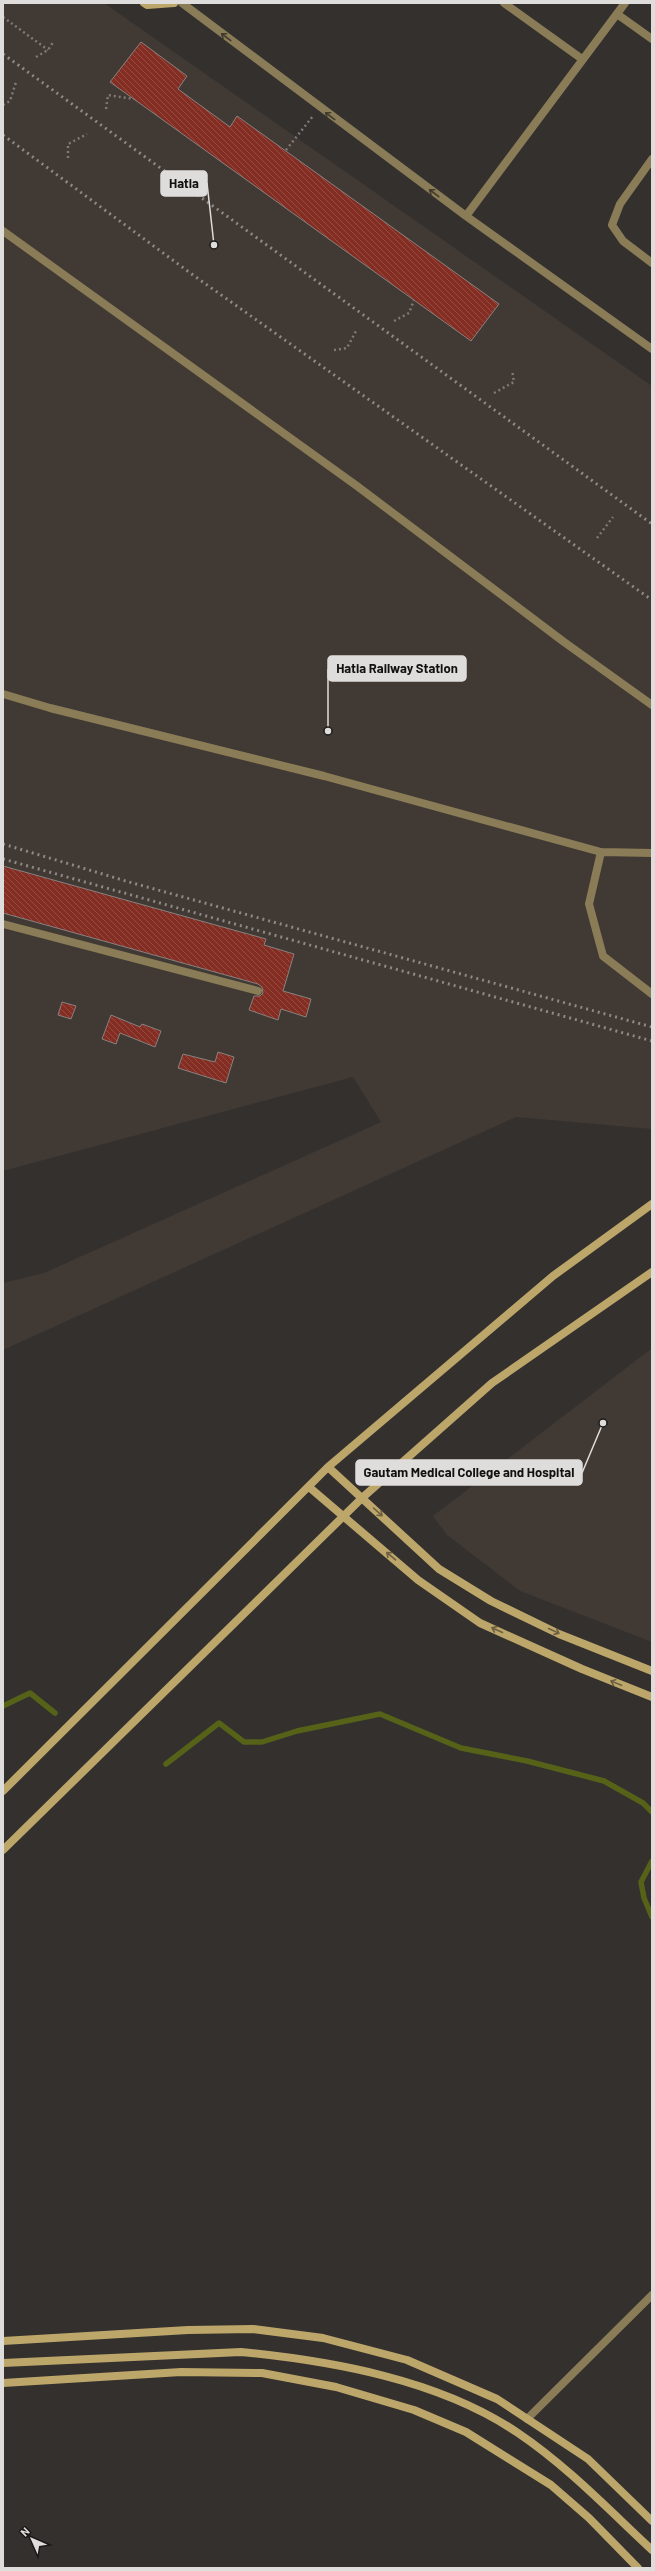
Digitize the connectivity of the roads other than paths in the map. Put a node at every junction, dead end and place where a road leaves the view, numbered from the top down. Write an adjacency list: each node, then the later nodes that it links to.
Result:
1 (144, 3): 2 (street)
2 (174, 3)
3 (182, 3): 10 (street, one-way to 3)
4 (504, 3): 8 (street)
5 (624, 3): 6 (street)
6 (617, 14): 7 (street); 8 (street)
7 (652, 40)
8 (582, 59): 10 (street)
9 (652, 159): 12 (street)
10 (466, 216): 13 (street)
11 (3, 231): 15 (street)
12 (652, 263)
13 (652, 349)
14 (3, 694): 16 (street)
15 (652, 705)
16 (601, 852): 17 (street); 20 (street)
17 (652, 853)
18 (3, 924): 19 (street)
19 (258, 991)
20 (652, 994)
21 (652, 1204): 23 (street)
22 (652, 1272): 25 (street)
23 (328, 1467): 24 (street); 25 (street)
24 (309, 1487): 26 (street); 29 (street)
25 (362, 1498): 26 (street); 27 (street, one-way to 27)
26 (342, 1516): 28 (street, one-way to 26); 30 (street)
27 (652, 1671)
28 (652, 1697)
29 (3, 1791)
30 (3, 1850)
31 (652, 2295): 35 (street)
32 (3, 2341): 35 (street)
33 (3, 2363): 37 (street)
34 (3, 2383): 38 (street)
35 (527, 2419): 36 (street)
36 (652, 2521)
37 (652, 2550)
38 (638, 2568)

